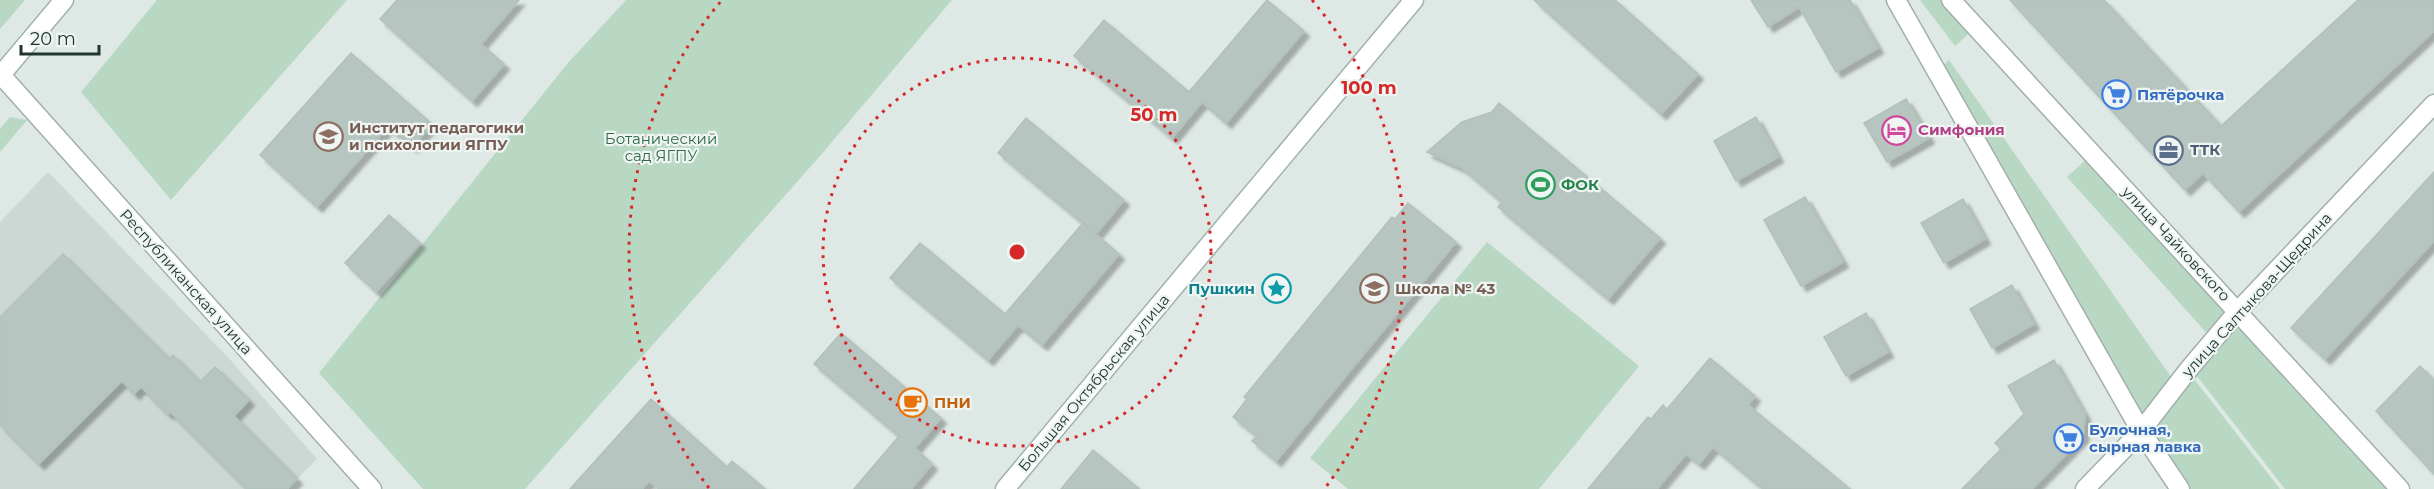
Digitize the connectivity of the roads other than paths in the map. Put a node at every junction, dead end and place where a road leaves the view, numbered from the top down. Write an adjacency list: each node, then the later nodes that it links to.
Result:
1 (64, 0): 5 (street)
2 (1414, 0): 10 (street, Большая Октябрьская улица)
3 (1896, 0): 8 (street)
4 (1951, 0): 7 (street, улица Чайковского)
5 (1, 76): 9 (street, Республиканская улица)
6 (2434, 104): 7 (street, улица Салтыкова-Щедрина)
7 (2238, 311): 8 (street, улица Салтыкова-Щедрина); 13 (street, улица Чайковского)
8 (2141, 431): 11 (street, улица Салтыкова-Щедрина); 12 (street)
9 (372, 489)
10 (1005, 489)
11 (2085, 489)
12 (2180, 489)
13 (2400, 489)

